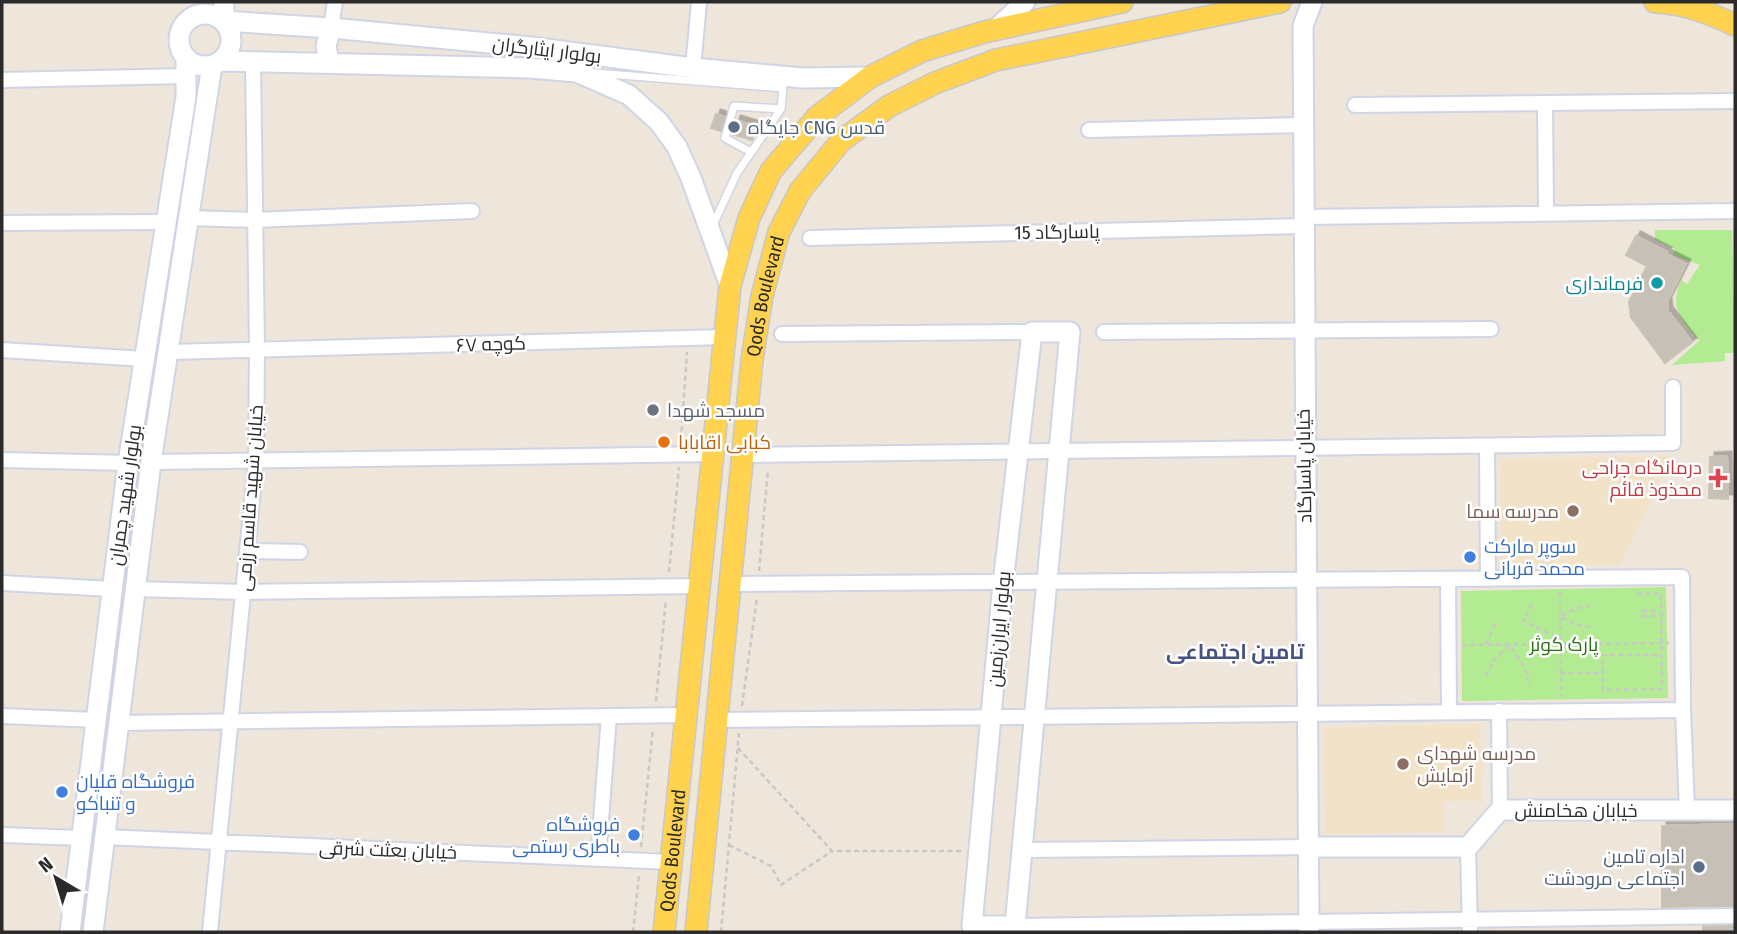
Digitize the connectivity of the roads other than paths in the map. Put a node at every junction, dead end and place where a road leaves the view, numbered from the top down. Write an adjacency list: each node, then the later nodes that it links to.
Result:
1 (335, 2): 11 (street)
2 (699, 2): 17 (street)
3 (1025, 2): 12 (main road)
4 (1122, 2): 12 (main road, Qods Boulevard)
5 (1280, 2): 55 (main road, Qods Boulevard)
6 (1312, 2): 25 (main road, خیابان پاسارگاد)
7 (1655, 2): 10 (main road)
8 (193, 10): 9 (main road, بولوار ایثارگران); 16 (main road, بولوار شهید چمران)
9 (224, 12): 11 (main road, بولوار ایثارگران); 14 (main road, بولوار شهید چمران)
10 (1735, 25)
11 (331, 28): 15 (main road); 17 (main road, بولوار ایثارگران)
12 (995, 30): 19 (main road, Qods Boulevard)
13 (253, 62): 14 (main road, بولوار ایثارگران); 15 (main road, بولوار ایثارگران); 32 (street, خیابان شهید قاسم رزمی)
14 (216, 63): 16 (main road, بولوار ایثارگران); 31 (main road, بولوار شهید چمران)
15 (329, 63): 18 (main road, بولوار ایثارگران)
16 (186, 67): 20 (street); 34 (main road, بولوار شهید چمران)
17 (693, 68): 19 (main road, بولوار ایثارگران)
18 (577, 72): 24 (lane); 36 (main road, بولوار ایثارگران)
19 (870, 77): 38 (main road, Qods Boulevard)
20 (2, 80)
21 (1735, 101): 22 (street)
22 (1545, 103): 23 (street); 30 (street)
23 (1355, 105)
24 (781, 109): 27 (lane); 27 (lane)
25 (1303, 125): 26 (street); 33 (main road, خیابان پاسارگاد)
26 (1089, 130)
27 (751, 152): 36 (lane)
28 (472, 211): 32 (street)
29 (1735, 211): 30 (street, پاسارگاد 15)
30 (1546, 214): 33 (street, پاسارگاد 15)
31 (188, 218): 32 (street); 47 (main road, بولوار شهید چمران)
32 (255, 220): 46 (street, خیابان شهید قاسم رزمی)
33 (1304, 221): 37 (street, پاسارگاد 15); 40 (main road, خیابان پاسارگاد)
34 (164, 222): 35 (street); 48 (main road, بولوار شهید چمران)
35 (2, 223)
36 (711, 230): 38 (main road, بولوار ایثارگران)
37 (810, 238)
38 (730, 286): 44 (main road, Qods Boulevard)
39 (1491, 329): 40 (street)
40 (1304, 331): 42 (street); 51 (main road, خیابان پاسارگاد)
41 (1032, 332): 43 (street); 52 (main road, بولوار ایران‌زمین); 53 (main road)
42 (1104, 332)
43 (782, 334)
44 (724, 337): 46 (street, کوچه ۶۷); 54 (main road, Qods Boulevard)
45 (2, 350): 48 (street)
46 (257, 350): 47 (street, کوچه ۶۷); 57 (street, خیابان شهید قاسم رزمی)
47 (168, 352): 58 (main road, بولوار شهید چمران)
48 (144, 359): 59 (main road, بولوار شهید چمران)
49 (1673, 387): 50 (street)
50 (1487, 447): 51 (street); 63 (street)
51 (1304, 449): 53 (street); 64 (main road, خیابان پاسارگاد)
52 (1017, 452): 53 (street); 55 (street); 66 (main road, بولوار ایران‌زمین)
53 (1059, 452): 67 (main road)
54 (713, 454): 57 (street); 69 (main road, Qods Boulevard)
55 (741, 455): 68 (main road, Qods Boulevard)
56 (2, 460): 59 (street)
57 (256, 460): 58 (street); 60 (street, خیابان شهید قاسم رزمی)
58 (151, 462): 71 (main road, بولوار شهید چمران)
59 (128, 463): 70 (main road, بولوار شهید چمران)
60 (247, 551): 61 (street); 72 (street, خیابان شهید قاسم رزمی)
61 (300, 552)
62 (1448, 579): 63 (street); 64 (street); 74 (street)
63 (1488, 579): 73 (street)
64 (1306, 580): 67 (street); 76 (main road, خیابان پاسارگاد)
65 (2, 583): 70 (street)
66 (1003, 583): 67 (street); 68 (street); 81 (main road, بولوار ایران‌زمین)
67 (1047, 583): 80 (main road)
68 (728, 584): 83 (main road, Qods Boulevard)
69 (700, 586): 72 (street); 77 (main road, Qods Boulevard)
70 (112, 589): 82 (main road, بولوار شهید چمران)
71 (135, 589): 72 (street); 85 (main road, بولوار شهید چمران)
72 (243, 592): 84 (street, خیابان شهید قاسم رزمی)
73 (1683, 710): 75 (street); 87 (street)
74 (1449, 712): 75 (street); 76 (street)
75 (1499, 712): 86 (street)
76 (1307, 713): 80 (street); 93 (main road, خیابان پاسارگاد)
77 (687, 715): 79 (street); 97 (main road, Qods Boulevard)
78 (2, 716): 82 (street)
79 (609, 716): 84 (street); 96 (street)
80 (1035, 716): 81 (street); 95 (main road)
81 (992, 717): 83 (street); 99 (main road, بولوار ایران‌زمین)
82 (96, 720): 91 (main road, بولوار شهید چمران)
83 (716, 720): 106 (main road, Qods Boulevard)
84 (232, 721): 85 (street); 92 (street, خیابان شهید قاسم رزمی)
85 (119, 723): 90 (main road, بولوار شهید چمران)
86 (1500, 810): 87 (main road, خیابان هخامنش); 94 (main road, خیابان هخامنش)
87 (1687, 810): 88 (main road, خیابان هخامنش)
88 (1735, 810)
89 (2, 835): 91 (street)
90 (105, 837): 92 (street, خیابان بعثت شرقی); 103 (main road, بولوار شهید چمران)
91 (82, 838): 102 (main road, بولوار شهید چمران)
92 (220, 843): 96 (street, خیابان بعثت شرقی); 104 (street, خیابان شهید قاسم رزمی)
93 (1308, 847): 94 (main road); 95 (street); 101 (main road, خیابان پاسارگاد)
94 (1468, 847): 100 (street)
95 (1022, 850): 99 (main road)
96 (598, 859): 97 (street, خیابان بعثت شرقی)
97 (671, 862): 105 (main road, Qods Boulevard)
98 (1735, 916): 100 (street)
99 (1015, 926): 101 (street)
100 (1469, 926): 101 (street)
101 (1308, 927)
102 (70, 932)
103 (93, 932)
104 (210, 932)
105 (664, 932)
106 (696, 932)

